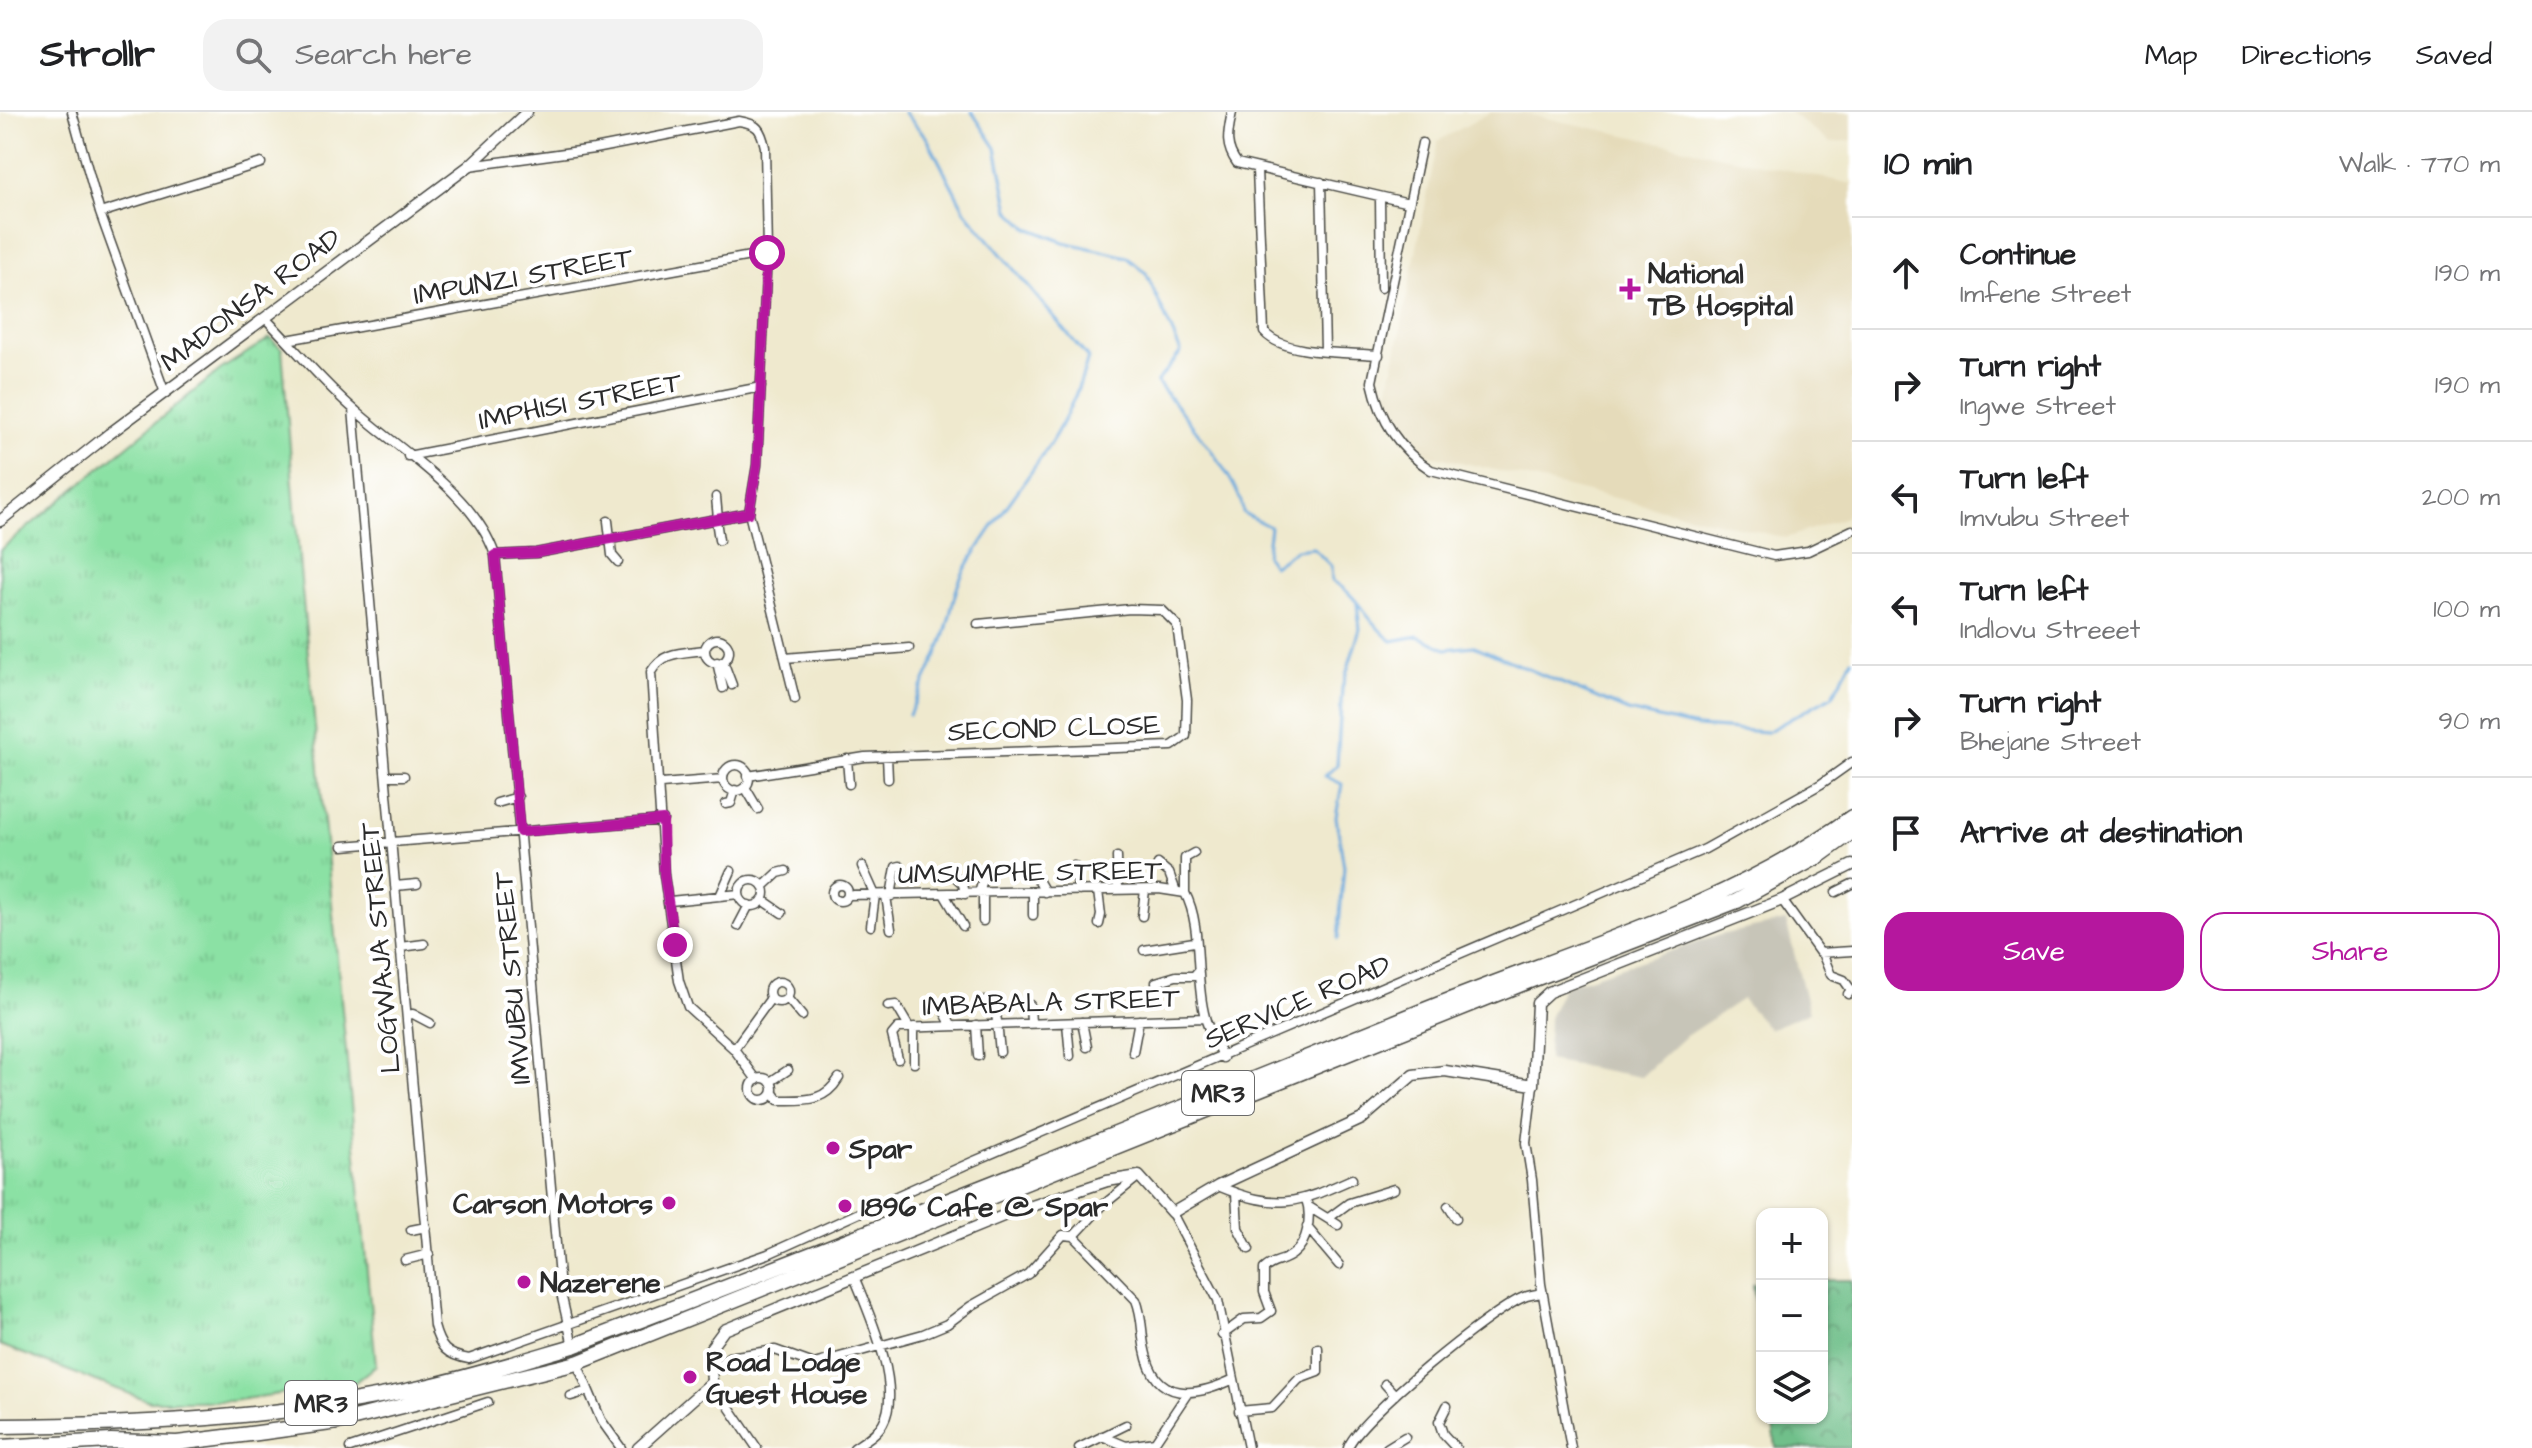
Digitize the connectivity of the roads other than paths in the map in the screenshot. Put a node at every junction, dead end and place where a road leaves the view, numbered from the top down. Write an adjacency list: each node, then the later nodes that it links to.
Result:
1 (72, 112): 11 (street)
2 (527, 112): 6 (street, MADONSA ROAD)
3 (1232, 112): 7 (street)
4 (1422, 143): 10 (street)
5 (261, 163): 11 (street)
6 (469, 166): 12 (street); 14 (street, MADONSA ROAD)
7 (1257, 170): 8 (street); 16 (street)
8 (1321, 182): 9 (street); 16 (street)
9 (1380, 197): 10 (street); 13 (street)
10 (1409, 203): 17 (street)
11 (100, 213): 19 (street)
12 (767, 253): 15 (street, IMPUNZI STREET); 18 (street)
13 (1381, 288)
14 (265, 318): 15 (street, IMVUBU STREET); 19 (street, MADONSA ROAD)
15 (287, 340): 20 (street, IMVUBU STREET)
16 (1325, 350): 17 (street)
17 (1379, 355): 27 (street)
18 (761, 387): 21 (street, IMPHISI STREET); 23 (street)
19 (165, 393): 25 (street, MADONSA ROAD)
20 (353, 409): 21 (street, IMVUBU STREET); 42 (street, LOGWAJA STREET)
21 (408, 456): 30 (street, IMVUBU STREET)
22 (716, 497): 24 (street)
23 (749, 513): 24 (street); 35 (street)
24 (717, 520): 28 (street); 29 (street)
25 (0, 521)
26 (608, 521): 28 (street)
27 (1852, 530)
28 (611, 539): 30 (street); 31 (street)
29 (719, 540)
30 (495, 555): 51 (street, IMVUBU STREET)
31 (618, 562)
32 (978, 624): 39 (street, SECOND CLOSE)
33 (909, 648): 35 (street)
34 (705, 650): 36 (street); 36 (street); 47 (street)
35 (785, 658): 38 (street)
36 (720, 662): 37 (street)
37 (728, 686)
38 (795, 699)
39 (887, 756): 40 (street, SECOND CLOSE); 46 (street)
40 (847, 759): 44 (street, SECOND CLOSE); 48 (street)
41 (1852, 762): 139 (street, SERVICE ROAD)
42 (386, 776): 43 (street); 59 (street, LOGWAJA STREET)
43 (404, 776)
44 (748, 776): 45 (street); 49 (street)
45 (723, 779): 47 (street); 50 (street)
46 (888, 779)
47 (661, 784): 56 (street)
48 (849, 784)
49 (745, 787): 50 (street); 54 (street)
50 (735, 790): 53 (street)
51 (518, 797): 52 (street); 57 (street, IMVUBU STREET)
52 (497, 803)
53 (726, 804)
54 (758, 809)
55 (1852, 817): 172 (highway, MR3)
56 (663, 820): 57 (street); 95 (street)
57 (520, 832): 59 (street); 169 (street, IMVUBU STREET)
58 (1852, 832): 174 (highway, MR3)
59 (391, 842): 60 (street); 75 (street, LOGWAJA STREET)
60 (343, 846)
61 (1194, 853): 81 (street)
62 (1117, 857): 77 (street)
63 (1158, 864): 81 (street)
64 (1852, 865): 94 (street)
65 (862, 866): 90 (street)
66 (900, 866): 92 (street)
67 (1030, 866): 83 (street)
68 (1074, 866): 79 (street)
69 (992, 867): 85 (street)
70 (946, 868): 88 (street)
71 (731, 871): 91 (street)
72 (786, 871): 76 (street)
73 (417, 884): 75 (street)
74 (1852, 884): 84 (street)
75 (395, 886): 108 (street, LOGWAJA STREET)
76 (764, 886): 86 (street); 93 (street)
77 (1118, 890): 78 (street, UMSUMPHE STREET); 80 (street, UMSUMPHE STREET)
78 (1145, 890): 81 (street, UMSUMPHE STREET); 99 (street)
79 (1079, 891): 80 (street, UMSUMPHE STREET); 83 (street, UMSUMPHE STREET)
80 (1098, 891): 101 (street)
81 (1180, 891): 106 (street, UMSUMPHE STREET)
82 (1033, 892): 83 (street, UMSUMPHE STREET); 85 (street, UMSUMPHE STREET); 98 (street)
83 (1045, 892)
84 (1836, 892)
85 (981, 893): 88 (street, UMSUMPHE STREET); 100 (street)
86 (739, 894): 91 (street); 96 (street)
87 (944, 894): 88 (street, UMSUMPHE STREET); 92 (street, UMSUMPHE STREET); 104 (street)
88 (965, 894)
89 (848, 895): 90 (street, UMSUMPHE STREET)
90 (875, 895): 92 (street, UMSUMPHE STREET); 103 (street)
91 (720, 896): 95 (street)
92 (888, 896): 105 (street)
93 (763, 900): 96 (street); 97 (street)
94 (1782, 900): 111 (street); 146 (street)
95 (670, 901): 134 (street)
96 (749, 905): 102 (street)
97 (782, 913)
98 (1033, 915)
99 (1142, 916)
100 (983, 921)
101 (1099, 924)
102 (738, 926)
103 (871, 926)
104 (963, 926)
105 (891, 929)
106 (1194, 942): 109 (street); 112 (street, UMSUMPHE STREET)
107 (424, 944): 108 (street)
108 (401, 947): 121 (street, LOGWAJA STREET)
109 (1144, 950)
110 (1852, 951): 111 (street)
111 (1822, 953): 114 (street)
112 (1198, 971): 113 (street); 123 (street, UMSUMPHE STREET)
113 (1156, 982)
114 (1848, 994)
115 (771, 998): 116 (street); 116 (street); 134 (street)
116 (787, 998): 122 (street)
117 (984, 1001): 127 (street)
118 (1030, 1005): 128 (street)
119 (888, 1006): 132 (street)
120 (945, 1013): 131 (street)
121 (407, 1015): 126 (street); 159 (street, LOGWAJA STREET)
122 (802, 1016)
123 (1205, 1018): 124 (street, IMBABALA STREET); 139 (street, UMSUMPHE STREET)
124 (1139, 1020): 125 (street, IMBABALA STREET); 136 (street)
125 (1082, 1022): 129 (street, IMBABALA STREET); 133 (street)
126 (430, 1023)
127 (998, 1023): 128 (street, IMBABALA STREET); 130 (street, IMBABALA STREET); 135 (street)
128 (1031, 1023): 129 (street, IMBABALA STREET)
129 (1067, 1023): 138 (street)
130 (976, 1025): 131 (street, IMBABALA STREET); 137 (street)
131 (952, 1026): 132 (street, IMBABALA STREET)
132 (912, 1027): 140 (street, IMBABALA STREET); 141 (street)
133 (1087, 1047)
134 (734, 1049): 144 (street)
135 (1000, 1052)
136 (1133, 1052)
137 (978, 1056)
138 (1070, 1056)
139 (1223, 1058): 169 (street, SERVICE ROAD)
140 (898, 1059)
141 (914, 1063)
142 (788, 1070): 145 (street)
143 (839, 1078): 147 (street)
144 (757, 1080): 145 (street); 147 (street)
145 (770, 1082): 147 (street)
146 (1533, 1085): 150 (street); 168 (street)
147 (773, 1093)
148 (1139, 1176): 155 (street); 162 (street); 167 (street)
149 (1352, 1179): 153 (street)
150 (1218, 1186): 152 (street); 155 (street)
151 (1394, 1189): 156 (street)
152 (1236, 1193): 153 (street); 163 (street)
153 (1308, 1203): 156 (street); 160 (street)
154 (1448, 1206): 157 (street)
155 (1172, 1213): 170 (street)
156 (1330, 1217): 158 (street)
157 (1456, 1218)
158 (1338, 1225)
159 (426, 1227): 161 (street); 164 (street, LOGWAJA STREET)
160 (1307, 1227): 166 (street); 170 (street)
161 (411, 1230)
162 (1074, 1236): 171 (street); 181 (street)
163 (1249, 1249)
164 (429, 1254): 165 (street); 169 (street, LOGWAJA STREET)
165 (405, 1260)
166 (1339, 1265)
167 (855, 1279): 171 (street); 176 (street)
168 (1542, 1293): 182 (street); 202 (street)
169 (567, 1324): 172 (street, IMVUBU STREET)
170 (1222, 1335): 178 (street)
171 (882, 1344): 176 (street); 196 (street)
172 (573, 1346): 187 (highway, MR3)
173 (1318, 1348): 175 (street)
174 (577, 1363): 180 (street); 191 (highway, MR3)
175 (1318, 1372): 177 (street); 186 (street)
176 (712, 1376): 194 (street); 195 (street)
177 (1328, 1377)
178 (1234, 1379): 181 (street); 186 (street)
179 (1385, 1384): 182 (street)
180 (588, 1391): 183 (street); 193 (street)
181 (1187, 1394): 189 (street)
182 (1395, 1395): 199 (street)
183 (571, 1396)
184 (488, 1402): 192 (street)
185 (1447, 1406): 201 (street)
186 (1239, 1411): 198 (street)
187 (0, 1424)
188 (1126, 1425): 189 (street)
189 (1102, 1436): 197 (street)
190 (1405, 1437): 200 (street)
191 (0, 1447)
192 (350, 1448)
193 (621, 1448)
194 (638, 1448)
195 (757, 1448)
196 (854, 1448)
197 (1079, 1448)
198 (1248, 1448)
199 (1348, 1448)
200 (1387, 1448)
201 (1456, 1448)
202 (1571, 1448)

